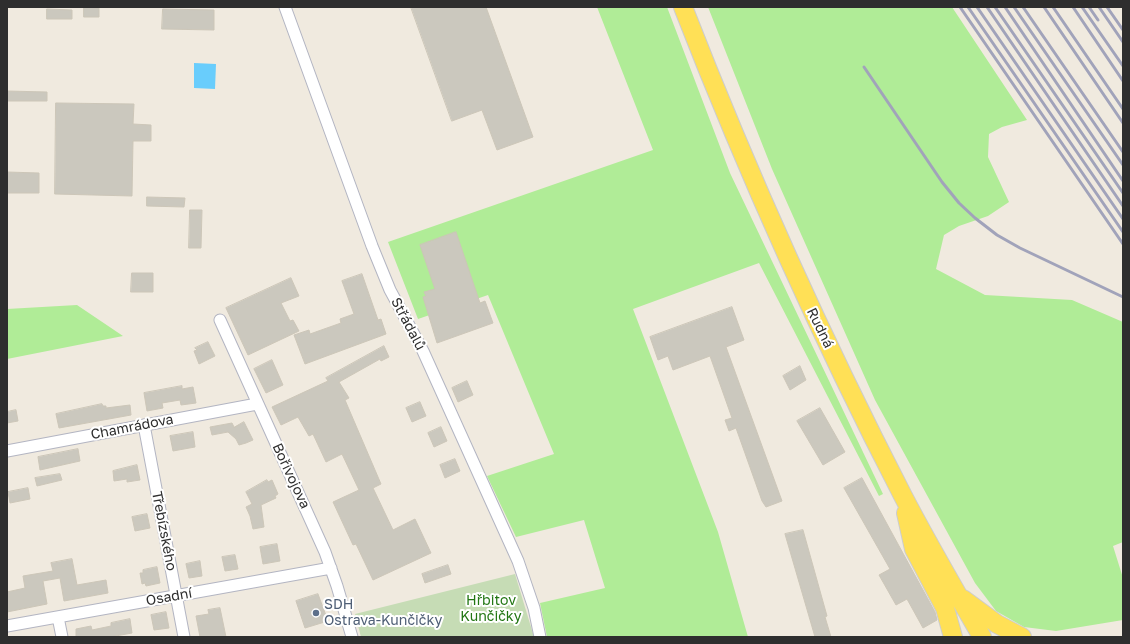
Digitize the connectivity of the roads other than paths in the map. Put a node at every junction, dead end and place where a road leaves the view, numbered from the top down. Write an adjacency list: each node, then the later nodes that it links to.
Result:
1 (285, 7): 16 (street, Střádalů)
2 (683, 7): 7 (main road, Rudná)
3 (220, 320): 4 (street, Bořivojova)
4 (257, 404): 5 (street, Chamrádova); 8 (street, Bořivojova)
5 (144, 425): 6 (street, Chamrádova); 9 (street, Třebízského)
6 (7, 451)
7 (903, 496): 10 (main road, Rudná); 17 (main road)
8 (331, 568): 9 (street, Osadní); 15 (street, Bořivojova)
9 (177, 596): 11 (street, Osadní); 14 (street, Třebízského)
10 (959, 596): 18 (main road, Rudná); 19 (main road)
11 (58, 617): 12 (street, Osadní); 13 (street)
12 (7, 626)
13 (62, 637)
14 (184, 637)
15 (352, 637)
16 (540, 637)
17 (953, 637)
18 (982, 637)
19 (1022, 637)

